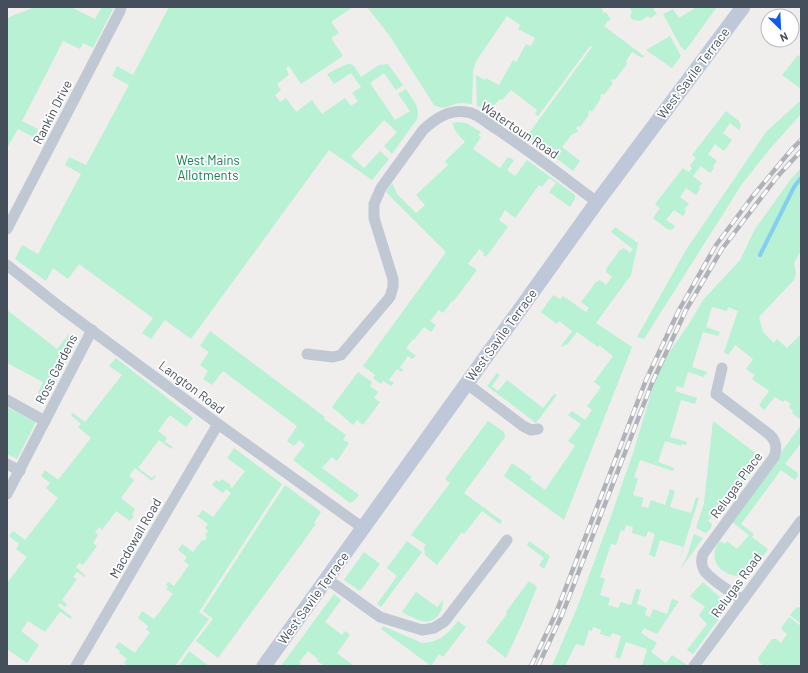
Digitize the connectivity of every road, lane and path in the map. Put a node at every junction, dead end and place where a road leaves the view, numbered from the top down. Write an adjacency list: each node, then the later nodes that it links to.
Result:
1 (121, 7): 4 (street, Rankin Drive)
2 (743, 7): 3 (street, West Savile Terrace)
3 (597, 202): 7 (street, Watertoun Road); 9 (street, West Savile Terrace)
4 (7, 229)
5 (7, 265): 6 (street, Langton Road)
6 (92, 330): 11 (street, Ross Gardens); 12 (street, Langton Road)
7 (306, 354)
8 (722, 368): 21 (street, Relugas Place)
9 (466, 383): 13 (street); 18 (street, West Savile Terrace)
10 (7, 400): 11 (street, Ross Gardens)
11 (45, 421): 15 (street, Ross Gardens)
12 (218, 424): 18 (street, Langton Road); 22 (street, Macdowall Road)
13 (538, 429)
14 (7, 464): 15 (street)
15 (20, 471): 16 (street, Ross Gardens)
16 (7, 494)
17 (801, 521): 21 (street, Relugas Road)
18 (363, 528): 20 (street, West Savile Terrace)
19 (507, 540): 20 (street)
20 (327, 579): 23 (street, West Savile Terrace)
21 (743, 600): 24 (street, Relugas Road)
22 (76, 666)
23 (264, 666)
24 (694, 666)

